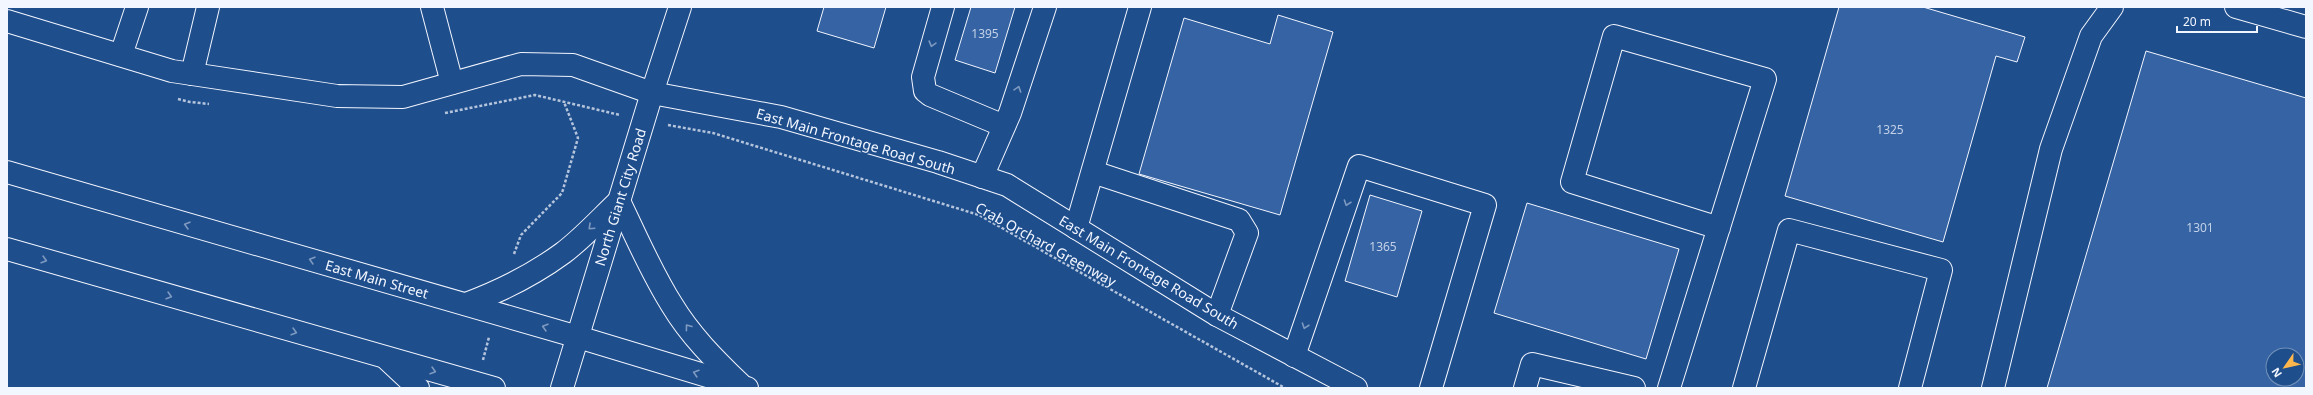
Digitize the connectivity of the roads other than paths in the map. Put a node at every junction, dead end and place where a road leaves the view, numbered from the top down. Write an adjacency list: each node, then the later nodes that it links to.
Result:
1 (137, 7): 12 (main road)
2 (208, 7): 13 (main road)
3 (432, 7): 14 (main road)
4 (680, 7): 15 (main road, North Giant City Road)
5 (943, 7): 16 (main road, one-way to 16)
6 (1045, 7): 16 (main road, one-way to 6)
7 (1140, 7): 18 (main road)
8 (2112, 7): 40 (main road)
9 (2236, 7): 11 (main road)
10 (7, 22): 12 (main road, East Main Frontage Road South)
11 (2306, 27)
12 (121, 55): 13 (main road, East Main Frontage Road South)
13 (192, 74): 14 (main road, East Main Frontage Road South)
14 (452, 83): 15 (main road, East Main Frontage Road South)
15 (652, 93): 19 (main road, East Main Frontage Road South); 20 (main road, North Giant City Road)
16 (1004, 126): 19 (main road)
17 (7, 172): 24 (main road, East Main Street, one-way to 17)
18 (1093, 172): 21 (main road); 25 (main road)
19 (982, 177): 21 (main road, East Main Frontage Road South)
20 (619, 200): 24 (main road, one-way to 24); 26 (main road, North Giant City Road); 29 (main road, one-way to 20)
21 (1076, 228): 25 (main road, East Main Frontage Road South)
22 (1719, 228): 22 (main road); 37 (main road)
23 (7, 249): 28 (main road, one-way to 28)
24 (466, 304): 26 (main road, East Main Street, one-way to 24)
25 (1217, 314): 27 (main road, East Main Frontage Road South)
26 (578, 337): 29 (main road, East Main Street, one-way to 26); 32 (main road, North Giant City Road)
27 (1294, 356): 33 (main road, East Main Frontage Road South); 34 (main road, one-way to 27)
28 (386, 358): 30 (main road); 31 (main road, one-way to 31)
29 (744, 387)
30 (418, 388)
31 (494, 388)
32 (562, 388)
33 (1356, 388)
34 (1431, 388)
35 (1525, 388): 36 (main road)
36 (1634, 388)
37 (1669, 388)
38 (1744, 388): 39 (main road)
39 (1910, 388)
40 (1993, 388)

